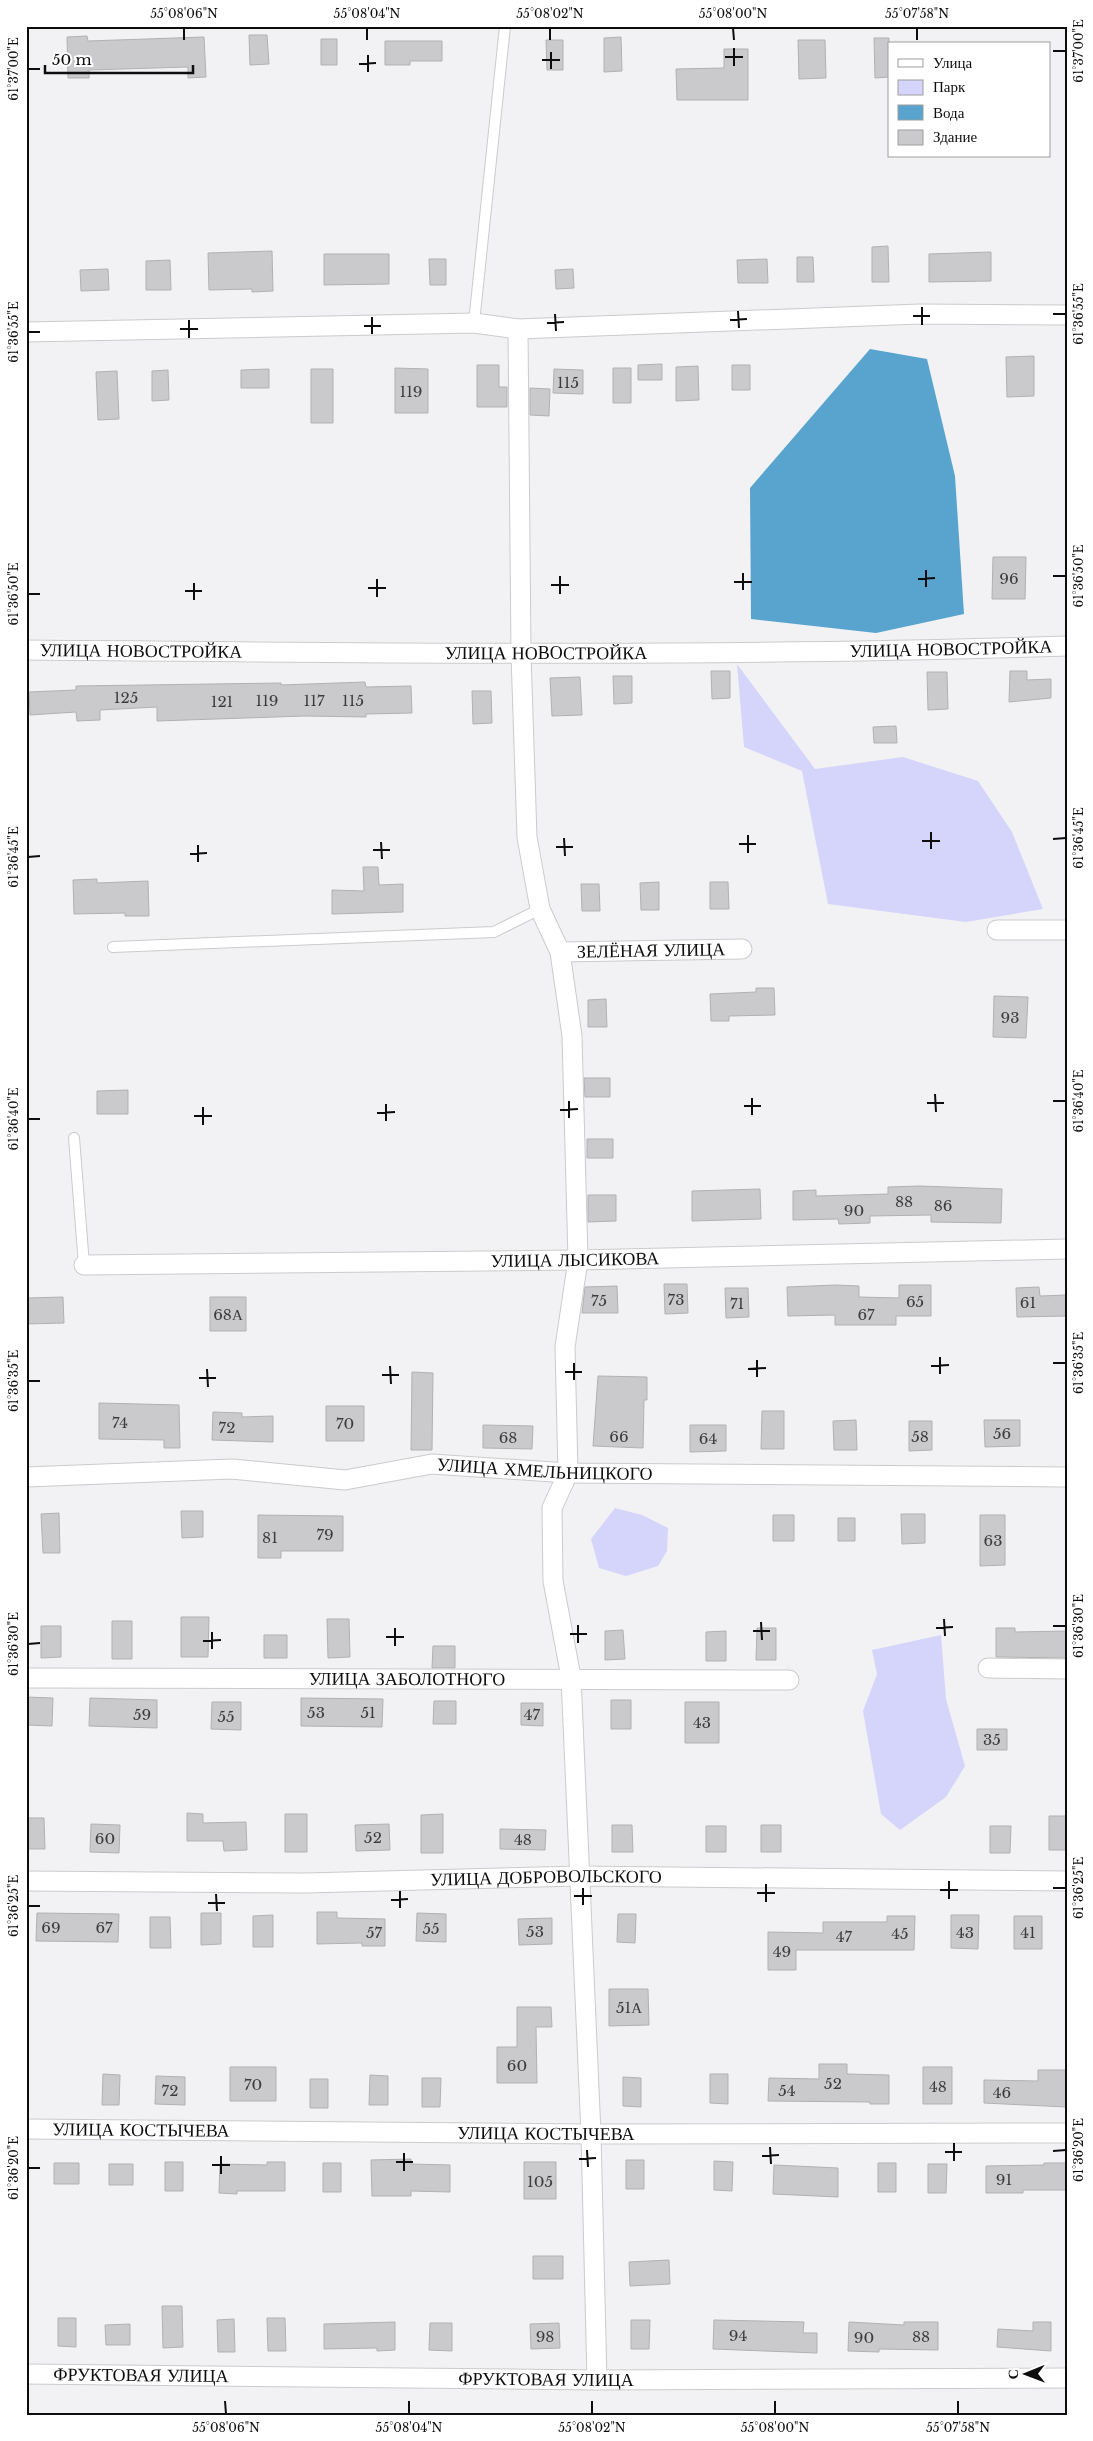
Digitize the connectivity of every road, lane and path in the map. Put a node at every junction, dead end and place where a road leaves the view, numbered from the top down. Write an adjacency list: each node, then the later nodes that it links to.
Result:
1 (505, 26): 3 (lane)
2 (1067, 314): 4 (street)
3 (474, 323): 4 (street); 5 (street)
4 (518, 329): 8 (street)
5 (26, 332)
6 (1067, 646): 8 (street, УЛИЦА НОВОСТРОЙКА)
7 (26, 650): 8 (street, УЛИЦА НОВОСТРОЙКА)
8 (521, 654): 9 (street)
9 (540, 909): 12 (lane); 14 (street)
10 (997, 930): 11 (street)
11 (1067, 930)
12 (113, 947)
13 (742, 949): 14 (street, ЗЕЛЁНАЯ УЛИЦА)
14 (560, 952): 17 (street)
15 (74, 1138): 18 (lane)
16 (1067, 1249): 17 (street, УЛИЦА ЛЫСИКОВА)
17 (578, 1260): 18 (street, УЛИЦА ЛЫСИКОВА); 19 (street)
18 (84, 1266)
19 (568, 1473): 20 (street, УЛИЦА ХМЕЛЬНИЦКОГО); 21 (street, УЛИЦА ХМЕЛЬНИЦКОГО); 25 (street)
20 (26, 1476)
21 (1067, 1477)
22 (988, 1668): 23 (street)
23 (1067, 1670)
24 (26, 1678): 25 (street, УЛИЦА ЗАБОЛОТНОГО)
25 (572, 1678): 26 (street, УЛИЦА ЗАБОЛОТНОГО); 27 (street)
26 (790, 1680)
27 (580, 1876): 28 (street, УЛИЦА ДОБРОВОЛЬСКОГО); 29 (street, УЛИЦА ДОБРОВОЛЬСКОГО); 31 (street)
28 (26, 1881)
29 (1067, 1881)
30 (26, 2129): 31 (street, УЛИЦА КОСТЫЧЕВА)
31 (591, 2134): 32 (street, УЛИЦА КОСТЫЧЕВА); 35 (street)
32 (1067, 2134)
33 (26, 2374): 35 (street, ФРУКТОВАЯ УЛИЦА)
34 (1067, 2378): 35 (street, ФРУКТОВАЯ УЛИЦА)
35 (597, 2380)

